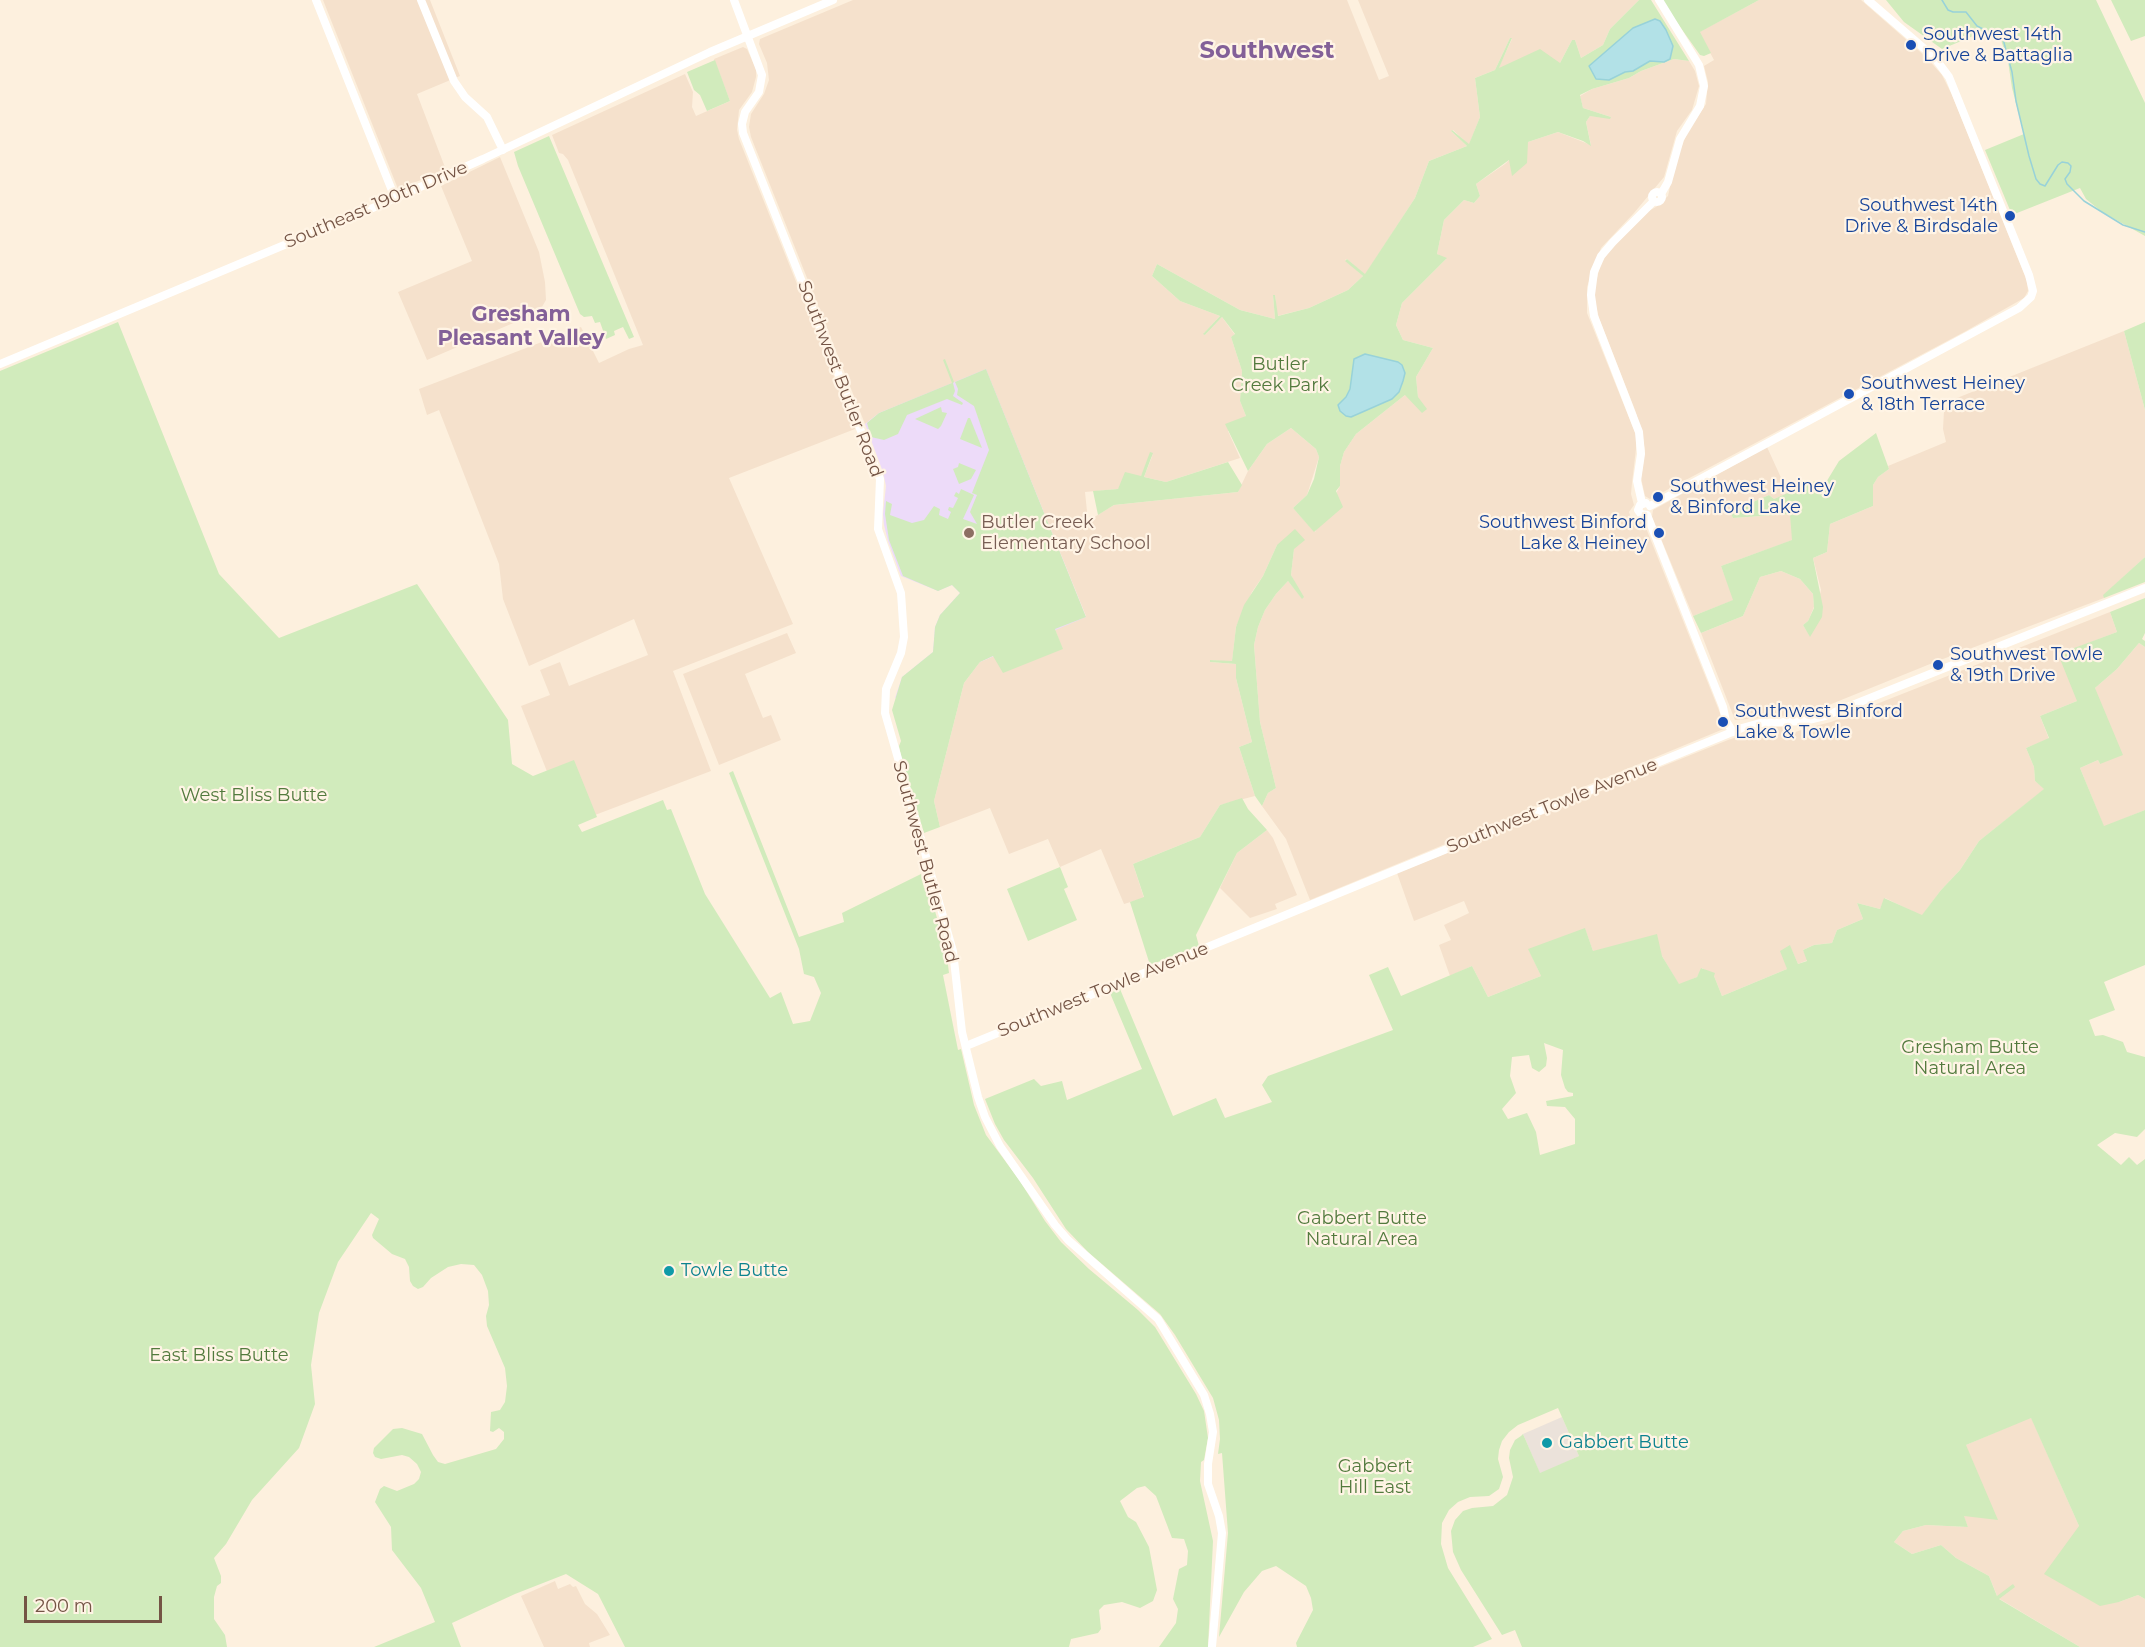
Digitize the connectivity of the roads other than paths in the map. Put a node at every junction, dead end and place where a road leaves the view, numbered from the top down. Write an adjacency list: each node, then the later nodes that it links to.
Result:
1 (316, 0): 9 (main road)
2 (421, 0): 8 (main road)
3 (734, 0): 7 (main road, Southwest Butler Road)
4 (833, 0): 7 (main road, Southeast 190th Drive)
5 (1659, 0): 11 (main road)
6 (1868, 0): 11 (main road)
7 (748, 36): 8 (main road, Southeast 190th Drive); 14 (main road, Southwest Butler Road)
8 (503, 150): 9 (main road, Southeast 190th Drive)
9 (395, 198): 10 (main road, Southeast 190th Drive)
10 (0, 364)
11 (1646, 505): 13 (main road)
12 (2145, 588): 13 (main road, Southwest Towle Avenue)
13 (1733, 732): 14 (main road, Southwest Towle Avenue)
14 (966, 1046): 15 (main road, Southwest Butler Road)
15 (1212, 1647)

